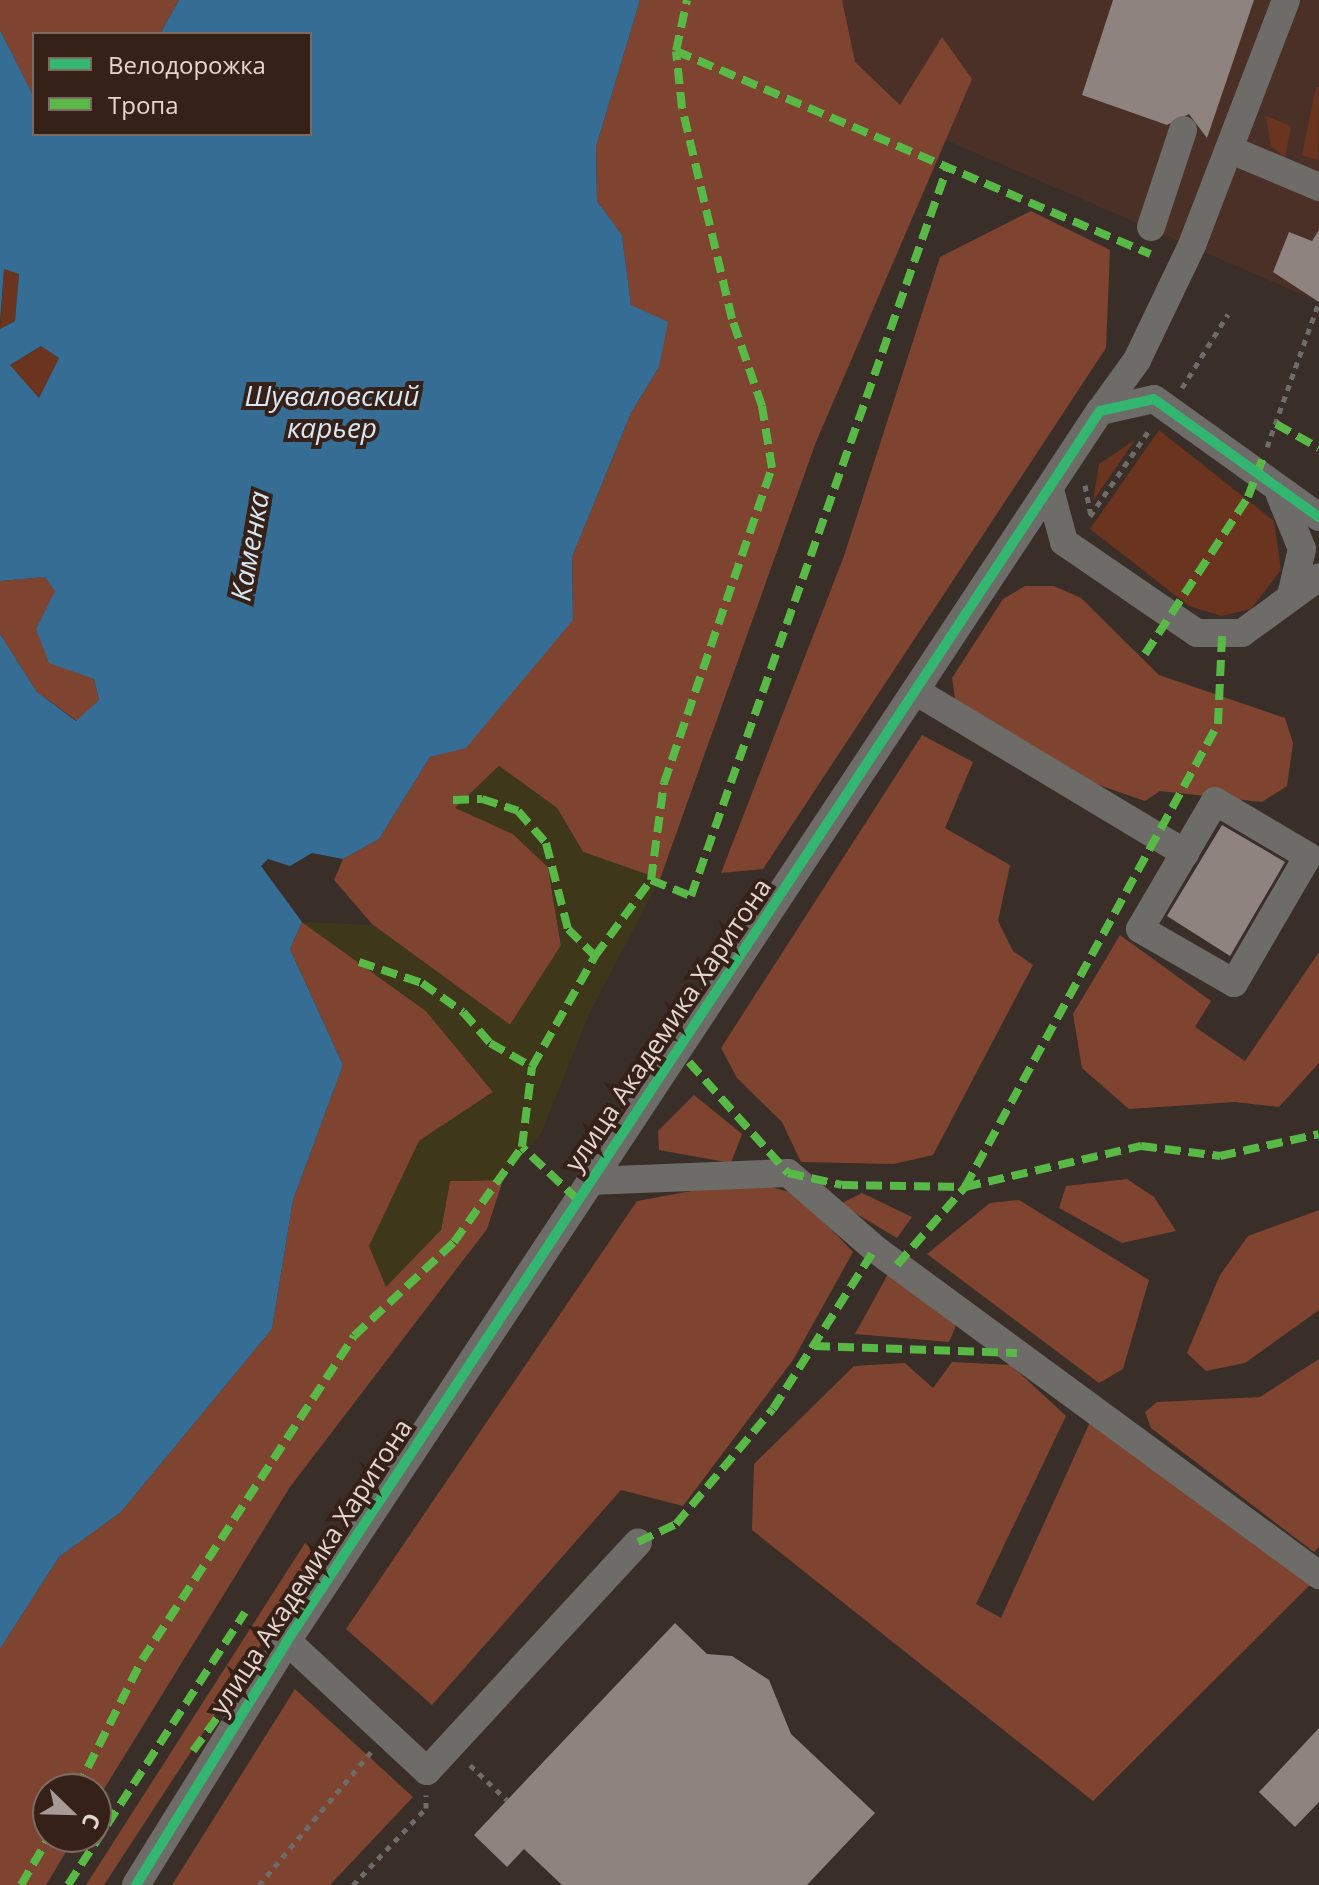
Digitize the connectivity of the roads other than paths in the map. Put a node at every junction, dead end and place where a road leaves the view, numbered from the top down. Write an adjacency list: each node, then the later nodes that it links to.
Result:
1 (1286, 0): 3 (street, улица Академика Харитона)
2 (1183, 130): 5 (street)
3 (1229, 149): 4 (street); 6 (street, улица Академика Харитона)
4 (1319, 187)
5 (1151, 227)
6 (1100, 411): 7 (street, улица Академика Харитона); 8 (street)
7 (1050, 490): 10 (street); 11 (street, улица Академика Харитона)
8 (1279, 494): 9 (street); 13 (street)
9 (1319, 517)
10 (1064, 542): 11 (street); 13 (street)
11 (1013, 548): 14 (street, улица Академика Харитона)
12 (1319, 577): 13 (street)
13 (1291, 596)
14 (917, 692): 15 (street); 16 (street, улица Академика Харитона)
15 (1185, 853): 15 (street)
16 (590, 1181): 18 (street); 19 (street, улица Академика Харитона)
17 (638, 1542): 19 (street)
18 (1319, 1575)
19 (287, 1641): 20 (street, улица Академика Харитона)
20 (136, 1885)

